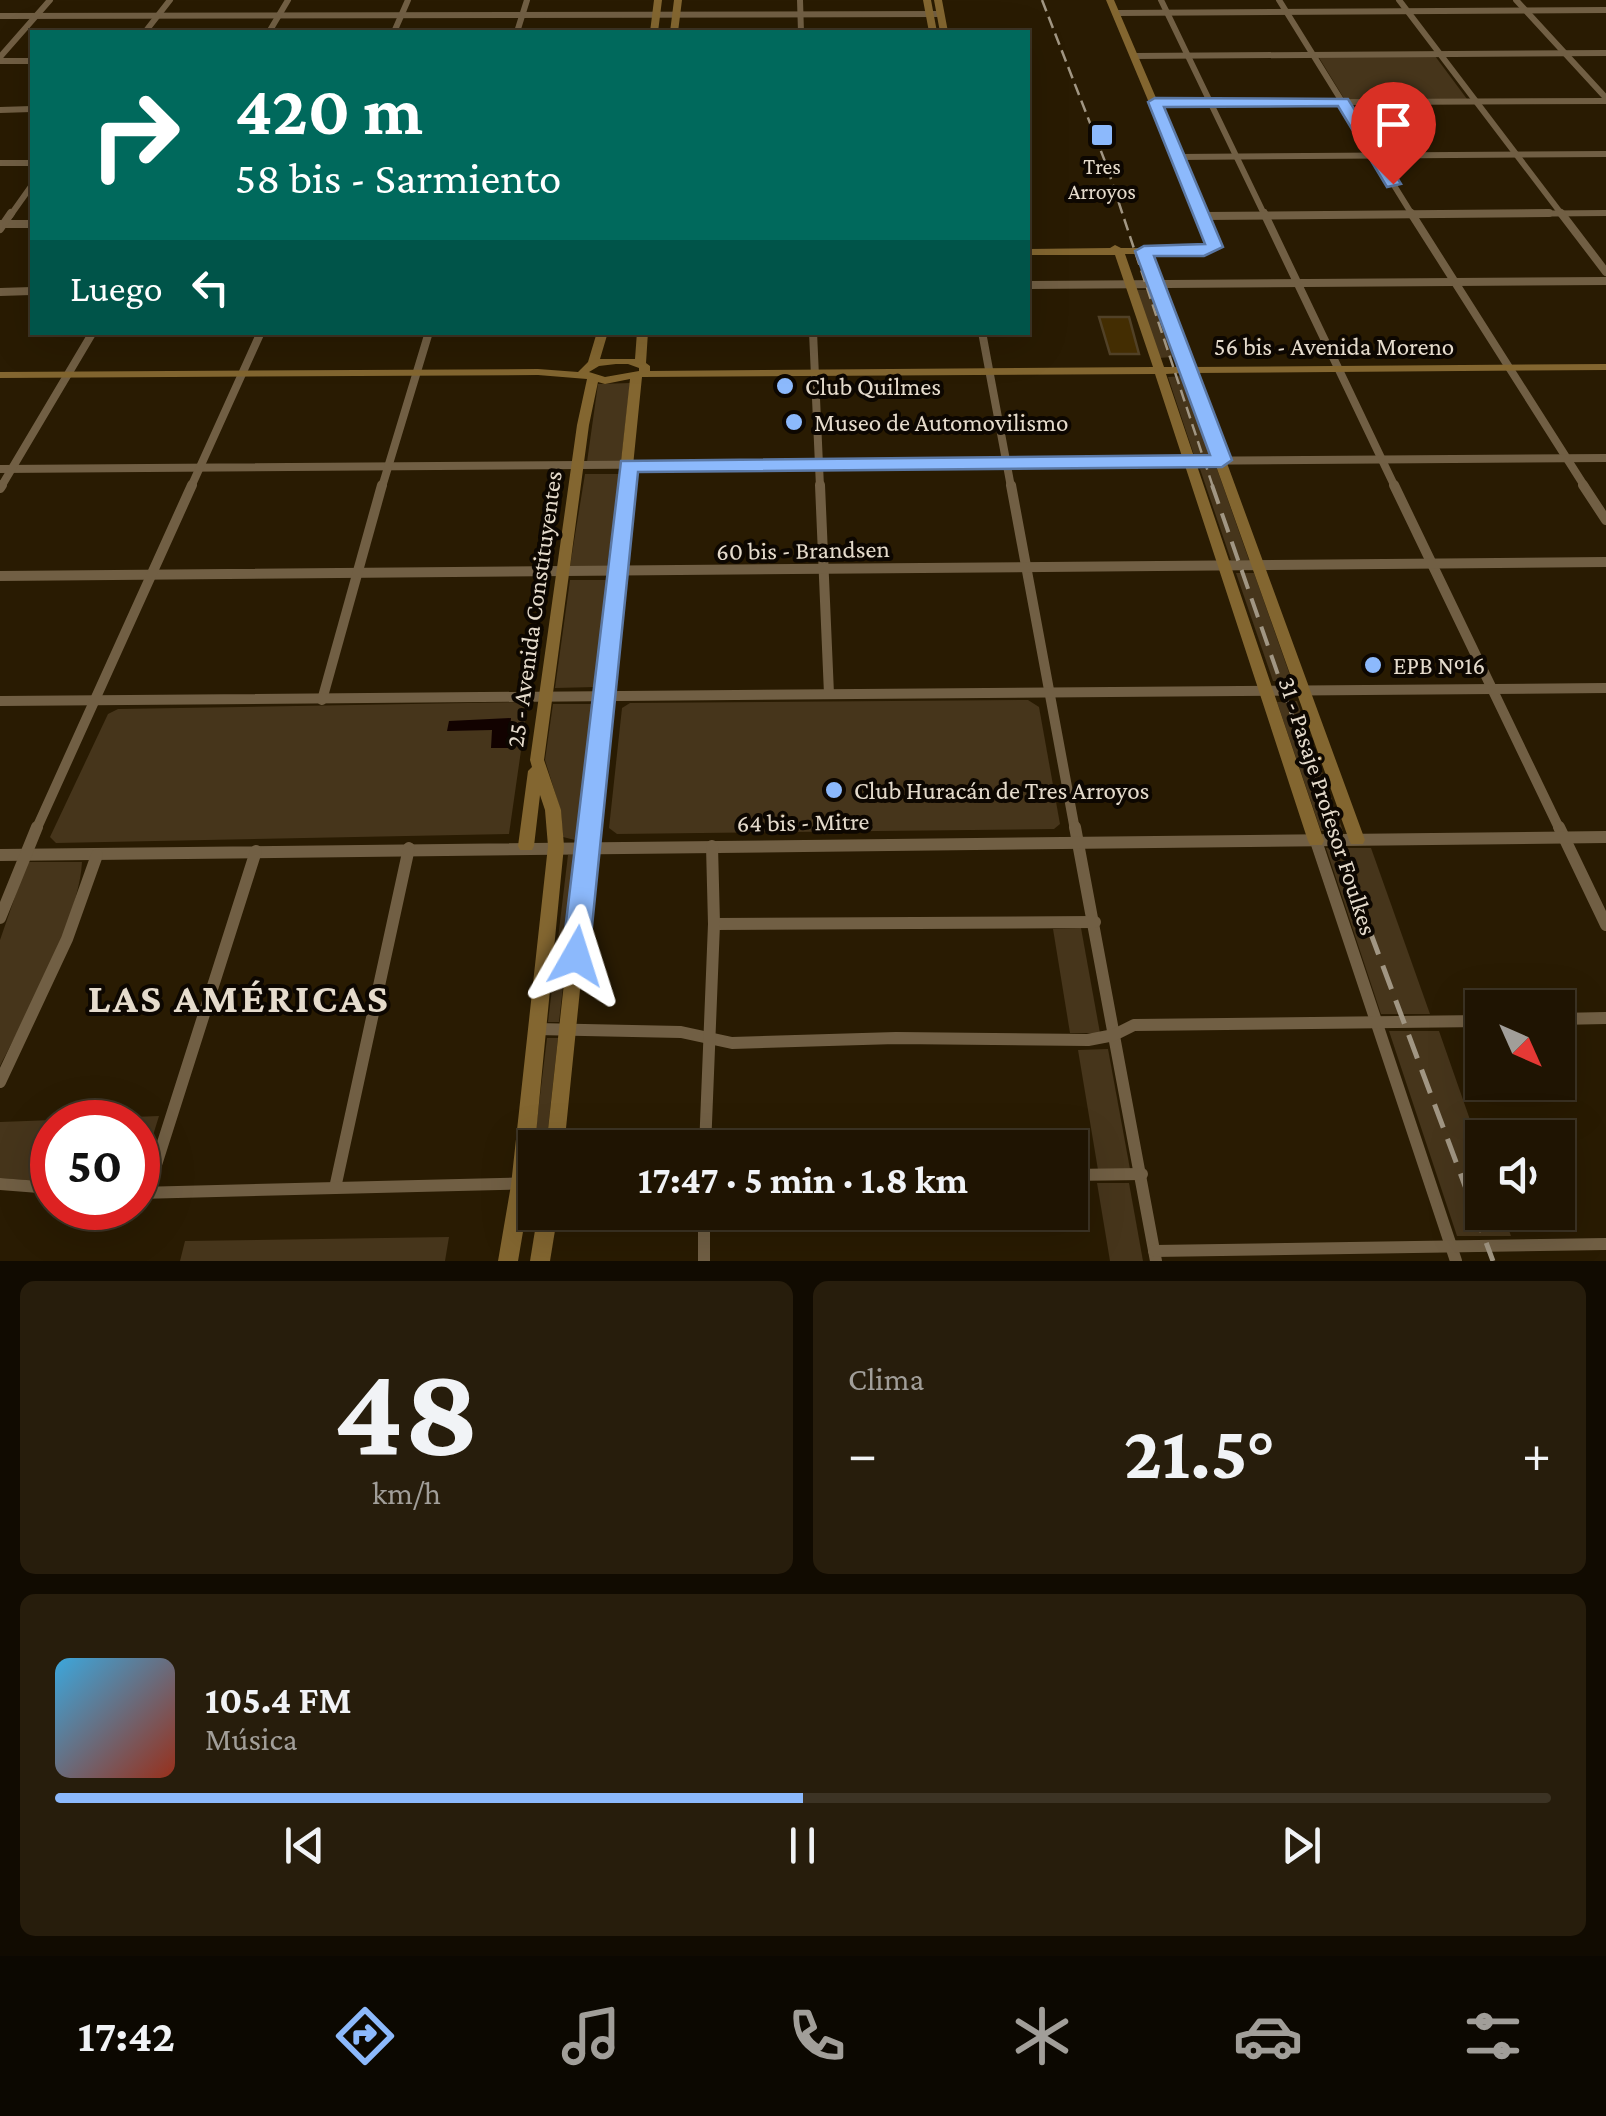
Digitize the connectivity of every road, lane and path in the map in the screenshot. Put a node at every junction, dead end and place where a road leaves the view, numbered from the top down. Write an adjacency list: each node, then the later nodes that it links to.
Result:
1 (50, 0): 27 (street)
2 (170, 0): 28 (street)
3 (288, 0): 29 (street)
4 (408, 0): 30 (street)
5 (527, 0): 31 (street)
6 (658, 0): 24 (main road)
7 (678, 0): 25 (main road)
8 (800, 0): 22 (street)
9 (927, 0): 23 (main road)
10 (938, 0): 23 (main road)
11 (1110, 0): 20 (main road)
12 (1160, 0): 21 (street)
13 (1279, 0): 19 (street)
14 (1399, 0): 16 (street)
15 (1516, 0): 17 (street)
16 (1407, 10): 17 (street); 19 (street); 44 (street)
17 (1525, 10): 18 (street); 42 (street)
18 (1606, 10)
19 (1286, 11): 21 (street); 43 (street)
20 (1116, 12): 21 (street); 46 (main road)
21 (1166, 12): 45 (street)
22 (800, 14): 23 (street); 25 (street); 38 (street)
23 (935, 14): 39 (main road); 40 (main road)
24 (656, 15): 25 (street); 31 (street); 36 (main road)
25 (676, 15): 37 (main road)
26 (0, 16): 27 (street)
27 (36, 16): 28 (street); 47 (street)
28 (158, 16): 29 (street); 32 (street)
29 (279, 16): 30 (street); 33 (street)
30 (402, 16): 31 (street); 34 (street)
31 (522, 16): 35 (street)
32 (147, 30)
33 (270, 30)
34 (395, 30)
35 (518, 30)
36 (654, 30)
37 (674, 30)
38 (801, 30)
39 (933, 30)
40 (943, 30)
41 (1606, 52): 42 (street)
42 (1565, 53): 44 (street); 49 (street)
43 (1313, 54): 44 (street); 45 (street); 52 (street)
44 (1440, 54): 53 (street)
45 (1186, 55): 46 (street); 51 (street)
46 (1134, 56): 50 (main road)
47 (0, 59): 48 (street)
48 (30, 60)
49 (1606, 100): 53 (street)
50 (1155, 102): 51 (street); 60 (main road)
51 (1209, 102): 52 (street); 59 (street)
52 (1342, 102): 53 (street); 56 (street)
53 (1478, 102): 57 (street)
54 (30, 109): 55 (street)
55 (0, 110)
56 (1375, 154): 57 (street); 59 (street); 65 (street)
57 (1518, 154): 58 (street); 66 (street)
58 (1606, 154)
59 (1235, 156): 60 (street); 68 (street)
60 (1176, 157): 67 (main road)
61 (0, 163): 62 (street)
62 (30, 163)
63 (30, 188): 70 (street)
64 (1606, 213): 66 (street)
65 (1410, 214): 66 (street); 68 (street); 76 (street)
66 (1560, 214): 74 (street)
67 (1204, 216): 68 (street); 73 (main road)
68 (1264, 216): 79 (street)
69 (30, 224): 70 (street)
70 (1, 226)
71 (1030, 250): 72 (main road)
72 (1117, 251): 73 (main road); 77 (main road)
73 (1144, 251): 78 (main road, 31 - Pasaje Profesor Foulkes)
74 (1606, 272)
75 (1606, 281): 76 (street)
76 (1454, 282): 79 (street); 91 (street)
77 (1130, 284): 78 (street); 80 (street); 93 (main road)
78 (1155, 284): 79 (street); 94 (main road, 31 - Pasaje Profesor Foulkes)
79 (1294, 284): 92 (street)
80 (1030, 285)
81 (0, 292): 82 (street)
82 (30, 292)
83 (90, 335): 102 (street)
84 (260, 335): 100 (street)
85 (429, 335): 99 (street)
86 (601, 335): 97 (main road, 25 - Avenida Constituyentes)
87 (643, 335): 98 (main road)
88 (814, 335): 96 (street)
89 (982, 335): 95 (street)
90 (1606, 364): 91 (main road, 56 bis - Avenida Moreno)
91 (1506, 365): 92 (main road, 56 bis - Avenida Moreno); 104 (street)
92 (1334, 366): 94 (main road, 56 bis - Avenida Moreno); 103 (street)
93 (1158, 367): 94 (main road, 56 bis - Avenida Moreno); 95 (main road, 56 bis - Avenida Moreno); 107 (main road, 31 - Pasaje Profesor Foulkes)
94 (1186, 367): 106 (main road, 31 - Pasaje Profesor Foulkes)
95 (988, 368): 96 (main road, 56 bis - Avenida Moreno); 108 (street)
96 (814, 369): 98 (main road, 56 bis - Avenida Moreno); 109 (street)
97 (589, 371): 98 (main road); 98 (main road); 99 (main road); 110 (main road, 25 - Avenida Constituyentes)
98 (641, 371): 111 (main road)
99 (418, 372): 100 (main road); 113 (street)
100 (244, 373): 102 (main road); 112 (street)
101 (0, 374): 102 (main road)
102 (68, 374): 114 (street)
103 (1382, 458): 104 (street); 106 (street); 118 (street)
104 (1566, 458): 105 (street); 116 (street)
105 (1606, 458)
106 (1222, 460): 107 (street); 121 (main road, 31 - Pasaje Profesor Foulkes)
107 (1191, 461): 108 (street); 120 (main road, 31 - Pasaje Profesor Foulkes)
108 (1008, 463): 109 (street); 119 (street)
109 (817, 465): 111 (street); 122 (street)
110 (580, 466): 111 (street); 113 (street); 123 (main road, 25 - Avenida Constituyentes)
111 (628, 466): 124 (main road)
112 (201, 468): 113 (street); 114 (street); 127 (street)
113 (387, 468): 125 (street)
114 (5, 469): 115 (street)
115 (0, 488)
116 (1606, 520)
117 (1606, 562): 118 (street, 60 bis - Brandsen)
118 (1430, 564): 121 (street, 60 bis - Brandsen); 129 (street)
119 (1024, 566): 120 (street, 60 bis - Brandsen); 122 (street, 60 bis - Brandsen); 132 (street)
120 (1227, 566): 121 (street, 60 bis - Brandsen); 130 (main road, 31 - Pasaje Profesor Foulkes)
121 (1258, 566): 131 (main road, 31 - Pasaje Profesor Foulkes)
122 (823, 570): 124 (street, 60 bis - Brandsen); 133 (street)
123 (562, 572): 124 (street, 60 bis - Brandsen); 125 (street, 60 bis - Brandsen); 135 (main road, 25 - Avenida Constituyentes)
124 (614, 572): 134 (main road)
125 (356, 575): 127 (street, 60 bis - Brandsen); 136 (street)
126 (0, 576): 127 (street, 60 bis - Brandsen)
127 (152, 576): 137 (street)
128 (1606, 688): 129 (street)
129 (1493, 689): 131 (street); 140 (street)
130 (1268, 691): 131 (street); 132 (street); 142 (main road, 31 - Pasaje Profesor Foulkes)
131 (1302, 691): 143 (main road, 31 - Pasaje Profesor Foulkes)
132 (1050, 693): 133 (street); 144 (street)
133 (830, 694): 134 (street)
134 (602, 696): 135 (street); 147 (main road)
135 (546, 697): 136 (street); 139 (main road, 25 - Avenida Constituyentes)
136 (322, 700): 137 (street)
137 (97, 701): 138 (street); 151 (street)
138 (0, 702)
139 (537, 760): 145 (main road); 146 (main road, 25 - Avenida Constituyentes)
140 (1564, 837): 141 (street, 64 bis - Mitre); 143 (street, 64 bis - Mitre); 157 (street)
141 (1606, 837)
142 (1316, 840): 143 (street, 64 bis - Mitre); 144 (street, 64 bis - Mitre); 160 (street, 31 - Pasaje Profesor Foulkes)
143 (1357, 840)
144 (1079, 842): 148 (street, 64 bis - Mitre); 155 (street)
145 (526, 846): 146 (street, 64 bis - Mitre); 149 (street, 64 bis - Mitre)
146 (556, 846): 147 (street, 64 bis - Mitre); 162 (main road, 25 - Avenida Constituyentes)
147 (587, 846): 148 (street, 64 bis - Mitre); 163 (main road)
148 (712, 846): 156 (street)
149 (408, 848): 150 (street, 64 bis - Mitre); 176 (street)
150 (256, 851): 153 (street, 64 bis - Mitre); 170 (street)
151 (24, 854): 152 (street, 64 bis - Mitre); 153 (street, 64 bis - Mitre); 154 (street)
152 (0, 855)
153 (97, 855): 166 (street)
154 (0, 918)
155 (1095, 922): 156 (street); 164 (street)
156 (714, 924): 165 (street)
157 (1606, 925)
158 (1606, 1018): 159 (street)
159 (1575, 1019)
160 (1375, 1021): 161 (street); 164 (street); 182 (street, 31 - Pasaje Profesor Foulkes)
161 (1465, 1021)
162 (536, 1029): 163 (street); 167 (main road, 25 - Avenida Constituyentes)
163 (568, 1029): 165 (street); 168 (main road)
164 (1114, 1035): 165 (street); 171 (street)
165 (709, 1036): 169 (street)
166 (0, 1082)
167 (531, 1130)
168 (558, 1130)
169 (706, 1130)
170 (160, 1139)
171 (1142, 1174): 172 (street); 183 (street)
172 (1088, 1175)
173 (0, 1184): 175 (street)
174 (518, 1184): 176 (street)
175 (30, 1186)
176 (335, 1188): 177 (street)
177 (160, 1193)
178 (518, 1222): 185 (main road, 25 - Avenida Constituyentes)
179 (546, 1230): 184 (main road)
180 (704, 1230): 186 (street)
181 (1606, 1244): 182 (street)
182 (1454, 1254): 183 (street)
183 (1155, 1256)
184 (542, 1257)
185 (508, 1261)
186 (704, 1261)

